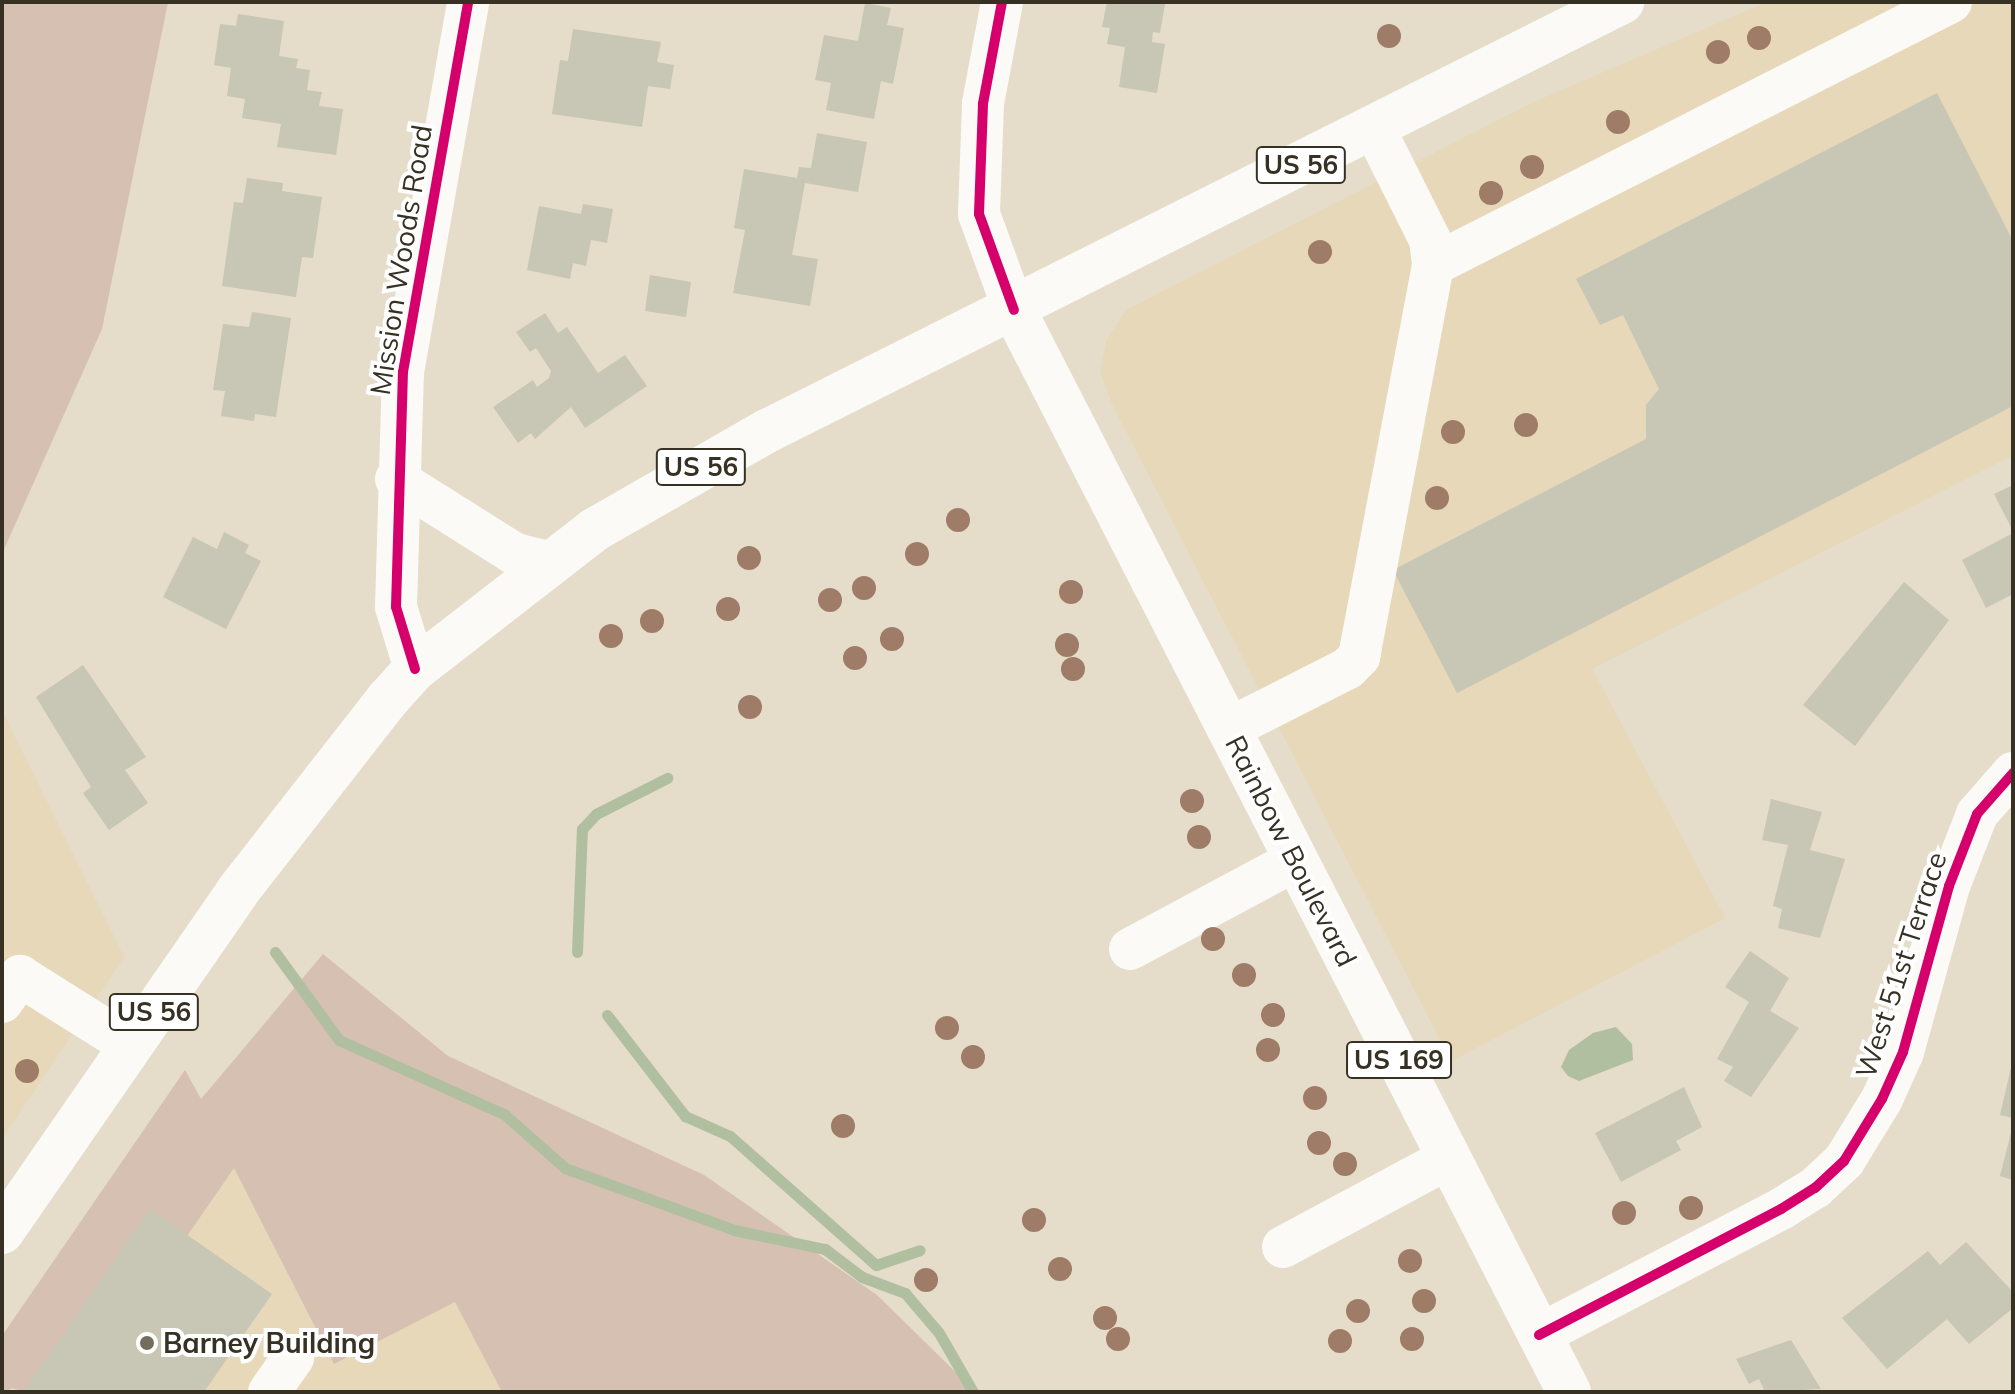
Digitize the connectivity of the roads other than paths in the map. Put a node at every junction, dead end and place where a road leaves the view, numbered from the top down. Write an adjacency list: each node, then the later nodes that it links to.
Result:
1 (468, 2): 8 (street, Mission Woods Road)
2 (1002, 2): 7 (street)
3 (1622, 2): 5 (main road, US 56)
4 (1951, 2): 6 (street)
5 (1374, 128): 6 (street); 7 (main road, US 56)
6 (1433, 265): 11 (street)
7 (1014, 310): 9 (main road, US 56); 11 (main road, Rainbow Boulevard / US 169)
8 (396, 479): 9 (street); 10 (street, Mission Woods Road)
9 (551, 563): 10 (main road, US 56)
10 (415, 669): 16 (main road, US 56)
11 (1228, 729): 13 (main road, Rainbow Boulevard / US 169)
12 (2013, 773): 20 (street, West 51st Terrace)
13 (1296, 860): 14 (street); 17 (main road, Rainbow Boulevard / US 169)
14 (1130, 949)
15 (2, 1002): 16 (street)
16 (131, 1046): 18 (main road, US 56)
17 (1449, 1158): 19 (street); 20 (main road, Rainbow Boulevard / US 169)
18 (2, 1232)
19 (1283, 1247)
20 (1539, 1335): 23 (main road, Rainbow Boulevard / US 169)
21 (293, 1358): 22 (street)
22 (269, 1392)
23 (1569, 1392)

